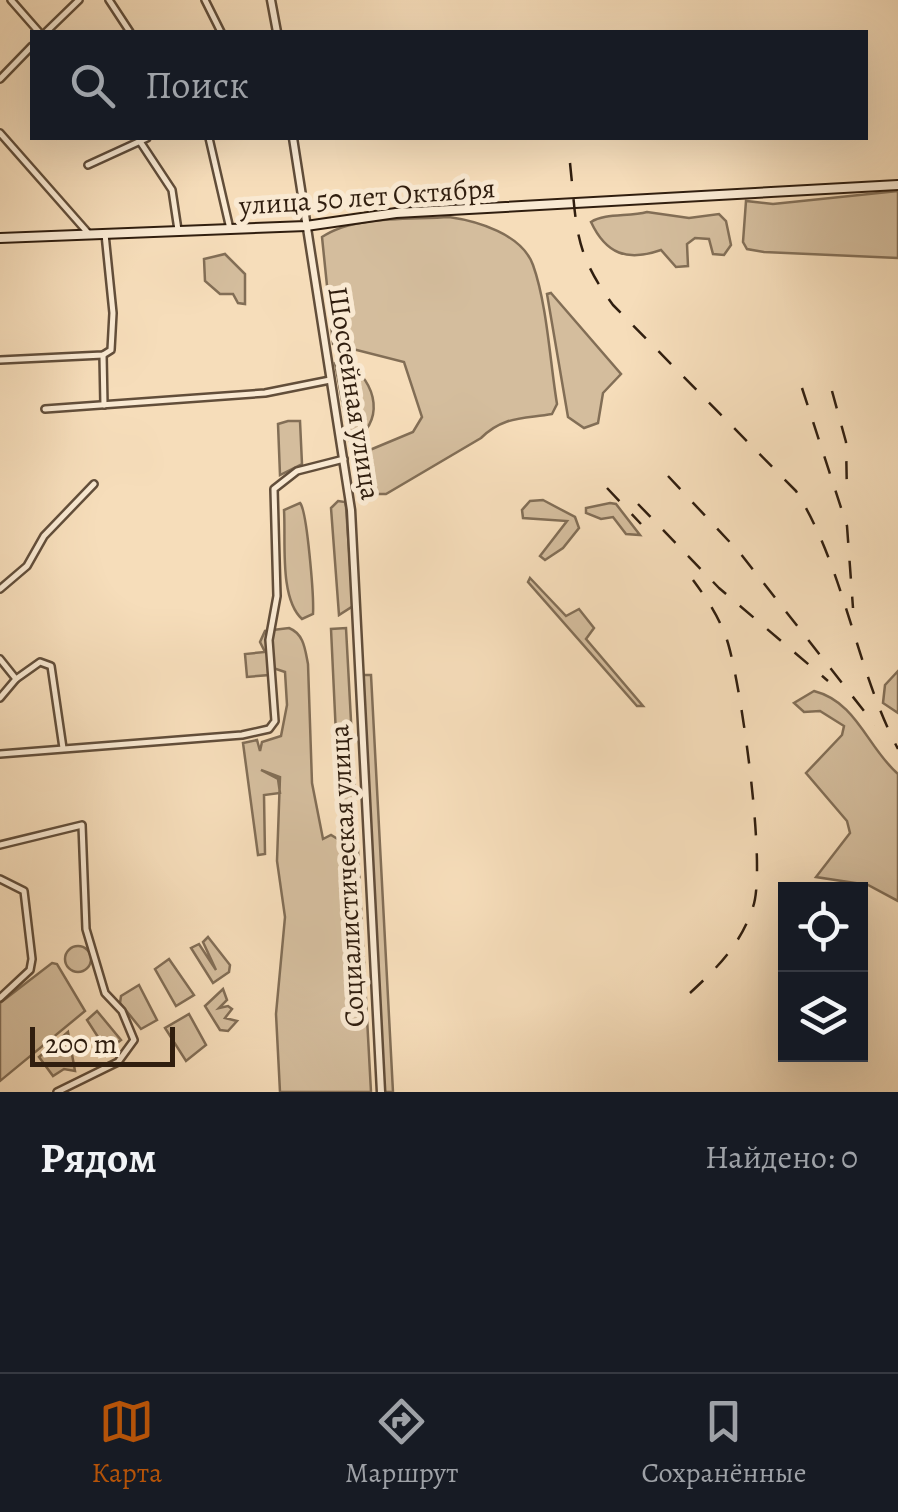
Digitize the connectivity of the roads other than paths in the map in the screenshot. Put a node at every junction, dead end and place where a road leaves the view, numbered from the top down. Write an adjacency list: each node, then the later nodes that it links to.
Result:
1 (11, 0): 6 (street)
2 (79, 0): 7 (street)
3 (109, 0): 8 (street)
4 (204, 0): 9 (street)
5 (271, 0): 10 (street)
6 (41, 30)
7 (45, 30)
8 (129, 30)
9 (221, 30)
10 (277, 30)
11 (30, 48): 12 (street)
12 (0, 79)
13 (0, 133): 22 (street)
14 (144, 140): 17 (street); 21 (street)
15 (210, 140): 20 (street)
16 (293, 140): 19 (street, Шоссейная улица)
17 (88, 164)
18 (898, 185): 19 (main road, улица 50 лет Октября)
19 (306, 226): 20 (main road, улица 50 лет Октября); 27 (street, Шоссейная улица)
20 (230, 229): 21 (main road, улица 50 лет Октября)
21 (178, 230): 23 (main road, улица 50 лет Октября)
22 (89, 234): 23 (main road, улица 50 лет Октября); 24 (main road, улица 50 лет Октября)
23 (105, 234): 25 (street)
24 (0, 238)
25 (103, 354): 26 (street); 28 (street)
26 (0, 360)
27 (332, 380): 28 (street); 30 (street, Шоссейная улица)
28 (104, 405): 29 (street)
29 (45, 409)
30 (346, 458): 33 (street, Шоссейная улица); 37 (street)
31 (94, 484): 32 (street)
32 (0, 589)
33 (358, 657): 45 (street, Социалистическая улица)
34 (0, 659): 35 (street)
35 (16, 678): 36 (street); 37 (street)
36 (0, 698)
37 (62, 748): 38 (street)
38 (0, 754)
39 (0, 845): 42 (street)
40 (0, 879): 41 (street)
41 (0, 998)
42 (80, 1083): 43 (street); 44 (street)
43 (57, 1092)
44 (86, 1092)
45 (381, 1092)

